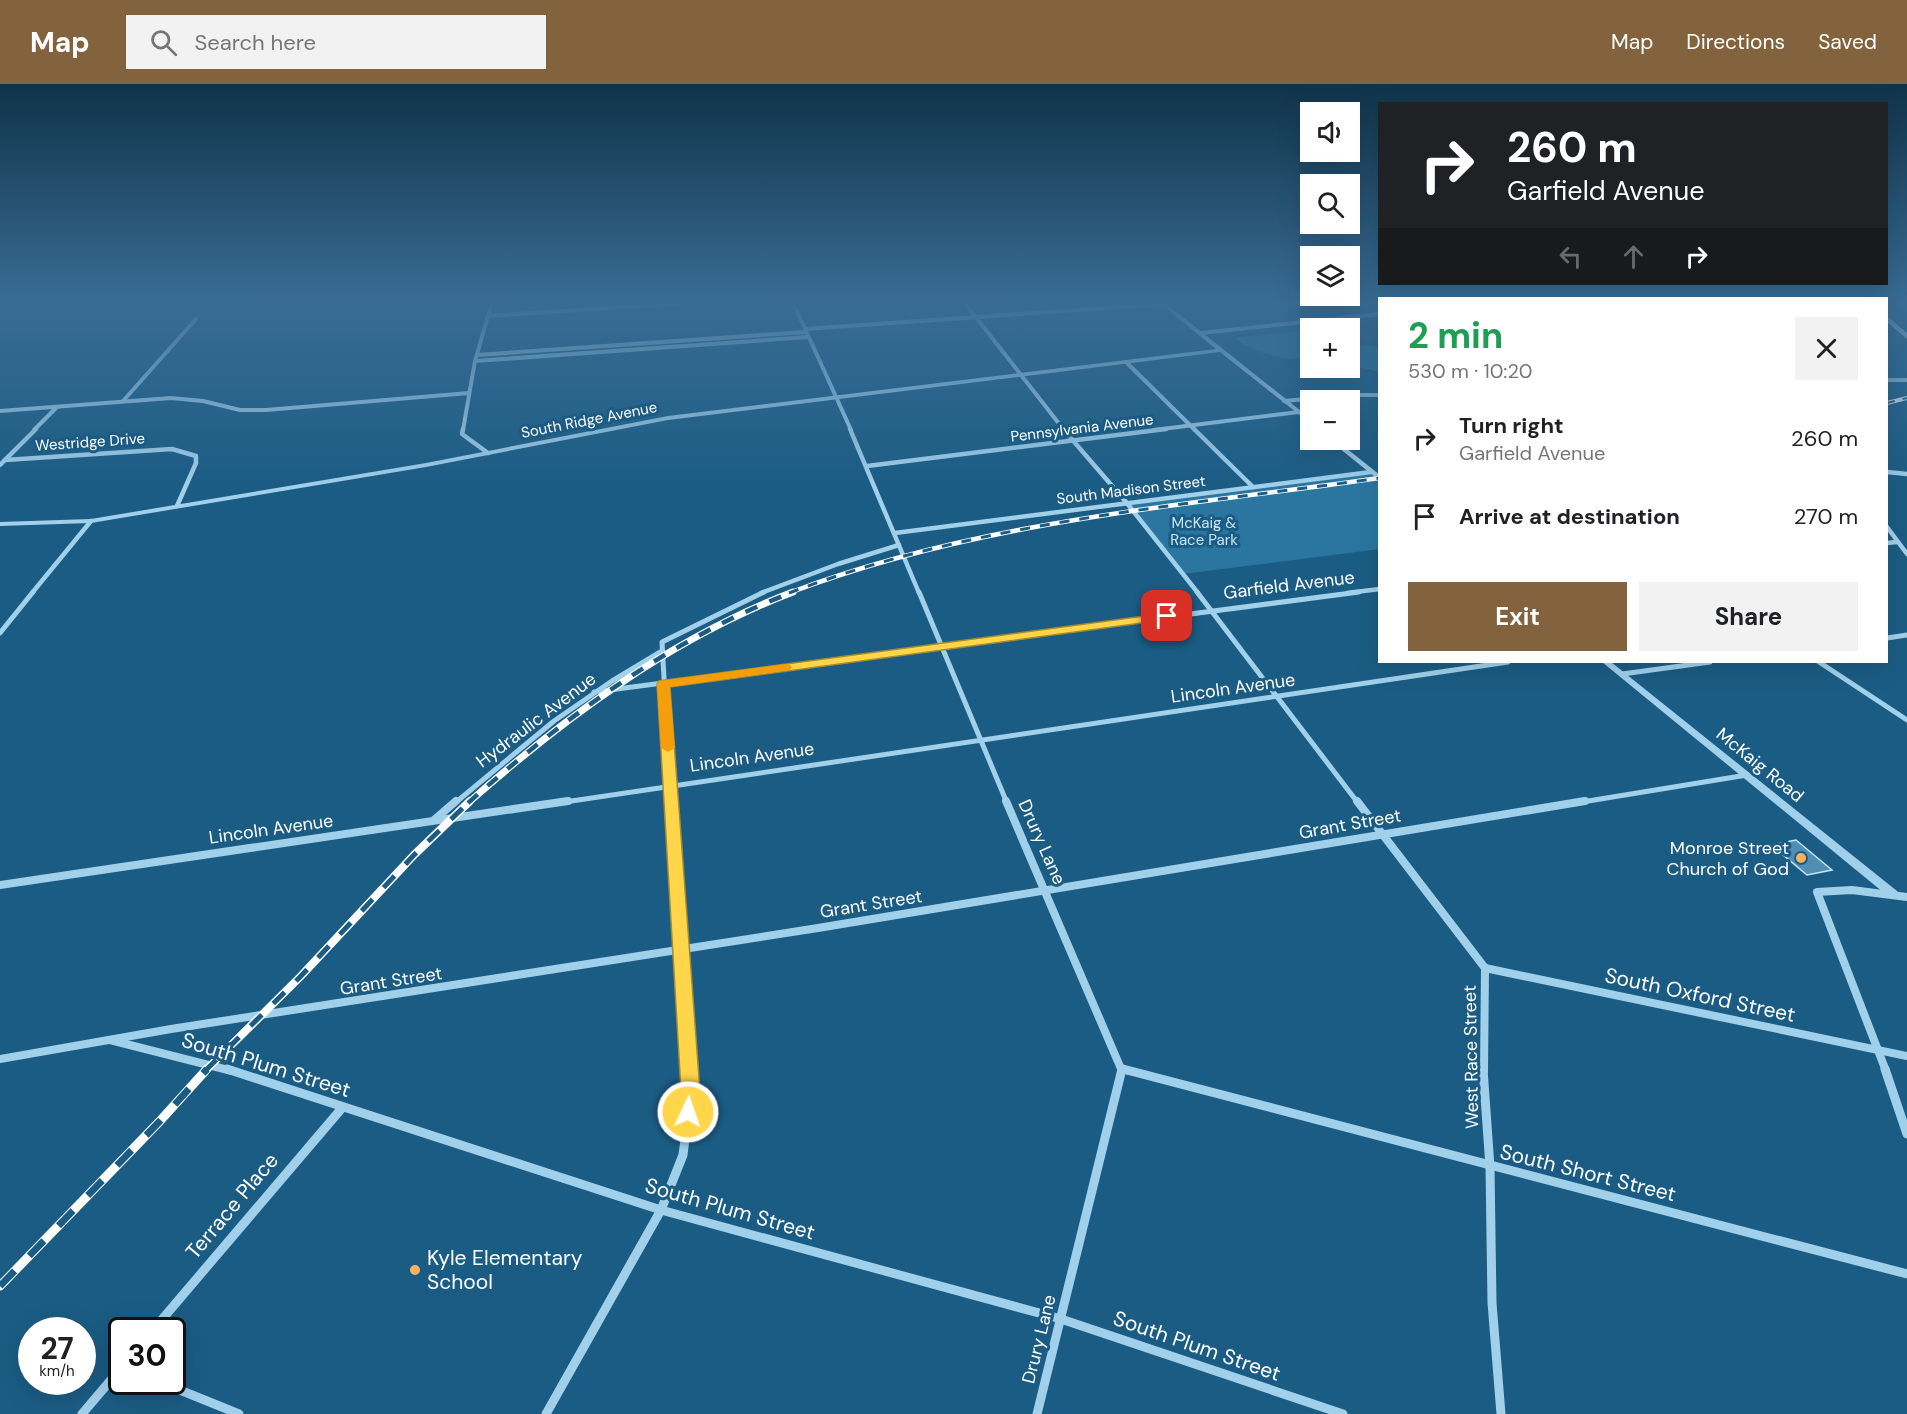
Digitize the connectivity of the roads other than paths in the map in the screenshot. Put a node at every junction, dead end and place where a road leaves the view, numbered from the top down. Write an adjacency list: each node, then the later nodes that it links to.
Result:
1 (156, 364): 15 (street)
2 (475, 364): 11 (street)
3 (820, 364): 13 (street, Drury Lane)
4 (1013, 364): 8 (street, West Race Street)
5 (1108, 364): 8 (street, South Ridge Avenue)
6 (1128, 364): 19 (street)
7 (1239, 364): 14 (street)
8 (1021, 374): 13 (street, South Ridge Avenue); 20 (street, West Race Street)
9 (1888, 380): 10 (street)
10 (1907, 380)
11 (470, 393): 15 (street); 22 (street)
12 (1378, 395): 14 (street)
13 (834, 397): 22 (street, South Ridge Avenue); 25 (street, Drury Lane)
14 (1284, 400): 18 (street)
15 (123, 402): 16 (street)
16 (57, 406): 17 (street); 23 (street, Westridge Drive)
17 (0, 411)
18 (1299, 412): 19 (street, Pennsylvania Avenue)
19 (1190, 426): 20 (street, Pennsylvania Avenue); 30 (street)
20 (1073, 441): 25 (street, Pennsylvania Avenue); 31 (street, West Race Street)
21 (1344, 450): 26 (street)
22 (488, 453): 32 (street, South Ridge Avenue)
23 (5, 460): 24 (street); 32 (street, Westridge Drive)
24 (0, 465)
25 (867, 466): 36 (street, Drury Lane)
26 (1371, 472): 29 (street); 30 (street, South Madison Street)
27 (1888, 472): 28 (street)
28 (1907, 474)
29 (1378, 477)
30 (1252, 487): 31 (street, South Madison Street)
31 (1126, 502): 36 (street, South Madison Street); 42 (street, West Race Street)
32 (177, 506): 33 (street, South Ridge Avenue)
33 (91, 521): 34 (street, South Ridge Avenue); 43 (street)
34 (0, 524)
35 (1888, 528): 37 (street)
36 (895, 533): 39 (street, Drury Lane)
37 (1897, 542): 38 (street); 40 (street)
38 (1888, 543)
39 (899, 545): 46 (street, Drury Lane); 47 (street, Hydraulic Avenue)
40 (1907, 554)
41 (1378, 589): 42 (street, Garfield Avenue)
42 (1212, 610): 46 (street, Garfield Avenue); 55 (street, West Race Street)
43 (0, 633)
44 (1907, 635): 45 (street)
45 (1888, 638)
46 (941, 646): 53 (street, Garfield Avenue); 57 (street, Drury Lane)
47 (662, 647): 53 (street); 54 (street, Hydraulic Avenue)
48 (1501, 663): 55 (street, Lincoln Avenue)
49 (1607, 663): 52 (street, McKaig Road)
50 (1703, 663): 52 (street)
51 (1821, 663): 56 (street)
52 (1622, 674): 58 (street, McKaig Road)
53 (663, 684): 54 (street, Garfield Avenue); 59 (street)
54 (594, 692): 60 (street, Hydraulic Avenue)
55 (1278, 696): 57 (street, Lincoln Avenue); 61 (street, West Race Street)
56 (1907, 720)
57 (979, 739): 59 (street, Lincoln Avenue); 63 (street, Drury Lane)
58 (1747, 775): 61 (street, Grant Street); 64 (street, McKaig Road)
59 (671, 784): 60 (street, Lincoln Avenue); 66 (street)
60 (434, 820): 62 (street, Lincoln Avenue)
61 (1382, 833): 63 (street, Grant Street); 67 (street, West Race Street)
62 (0, 885)
63 (1046, 891): 66 (street, Grant Street); 72 (street, Drury Lane)
64 (1893, 894): 65 (street); 69 (street)
65 (1907, 897)
66 (680, 951): 68 (street, Grant Street); 76 (street)
67 (1485, 969): 69 (street, South Oxford Street); 75 (street, West Race Street)
68 (106, 1040): 71 (street, Grant Street); 73 (street, South Plum Street)
69 (1879, 1050): 70 (street, South Oxford Street); 74 (street)
70 (1907, 1056)
71 (0, 1059)
72 (1122, 1069): 75 (street, South Short Street); 79 (street, Drury Lane)
73 (342, 1108): 76 (street, South Plum Street); 78 (street, Terrace Place)
74 (1907, 1134)
75 (1490, 1167): 77 (street, South Short Street); 87 (street, West Race Street)
76 (661, 1210): 79 (street, South Plum Street); 84 (street)
77 (1907, 1274)
78 (164, 1317)
79 (1061, 1319): 85 (street, Drury Lane); 86 (street, South Plum Street)
80 (108, 1383): 82 (street)
81 (186, 1393): 83 (street)
82 (82, 1414)
83 (239, 1414)
84 (546, 1414)
85 (1037, 1414)
86 (1343, 1414)
87 (1501, 1414)

